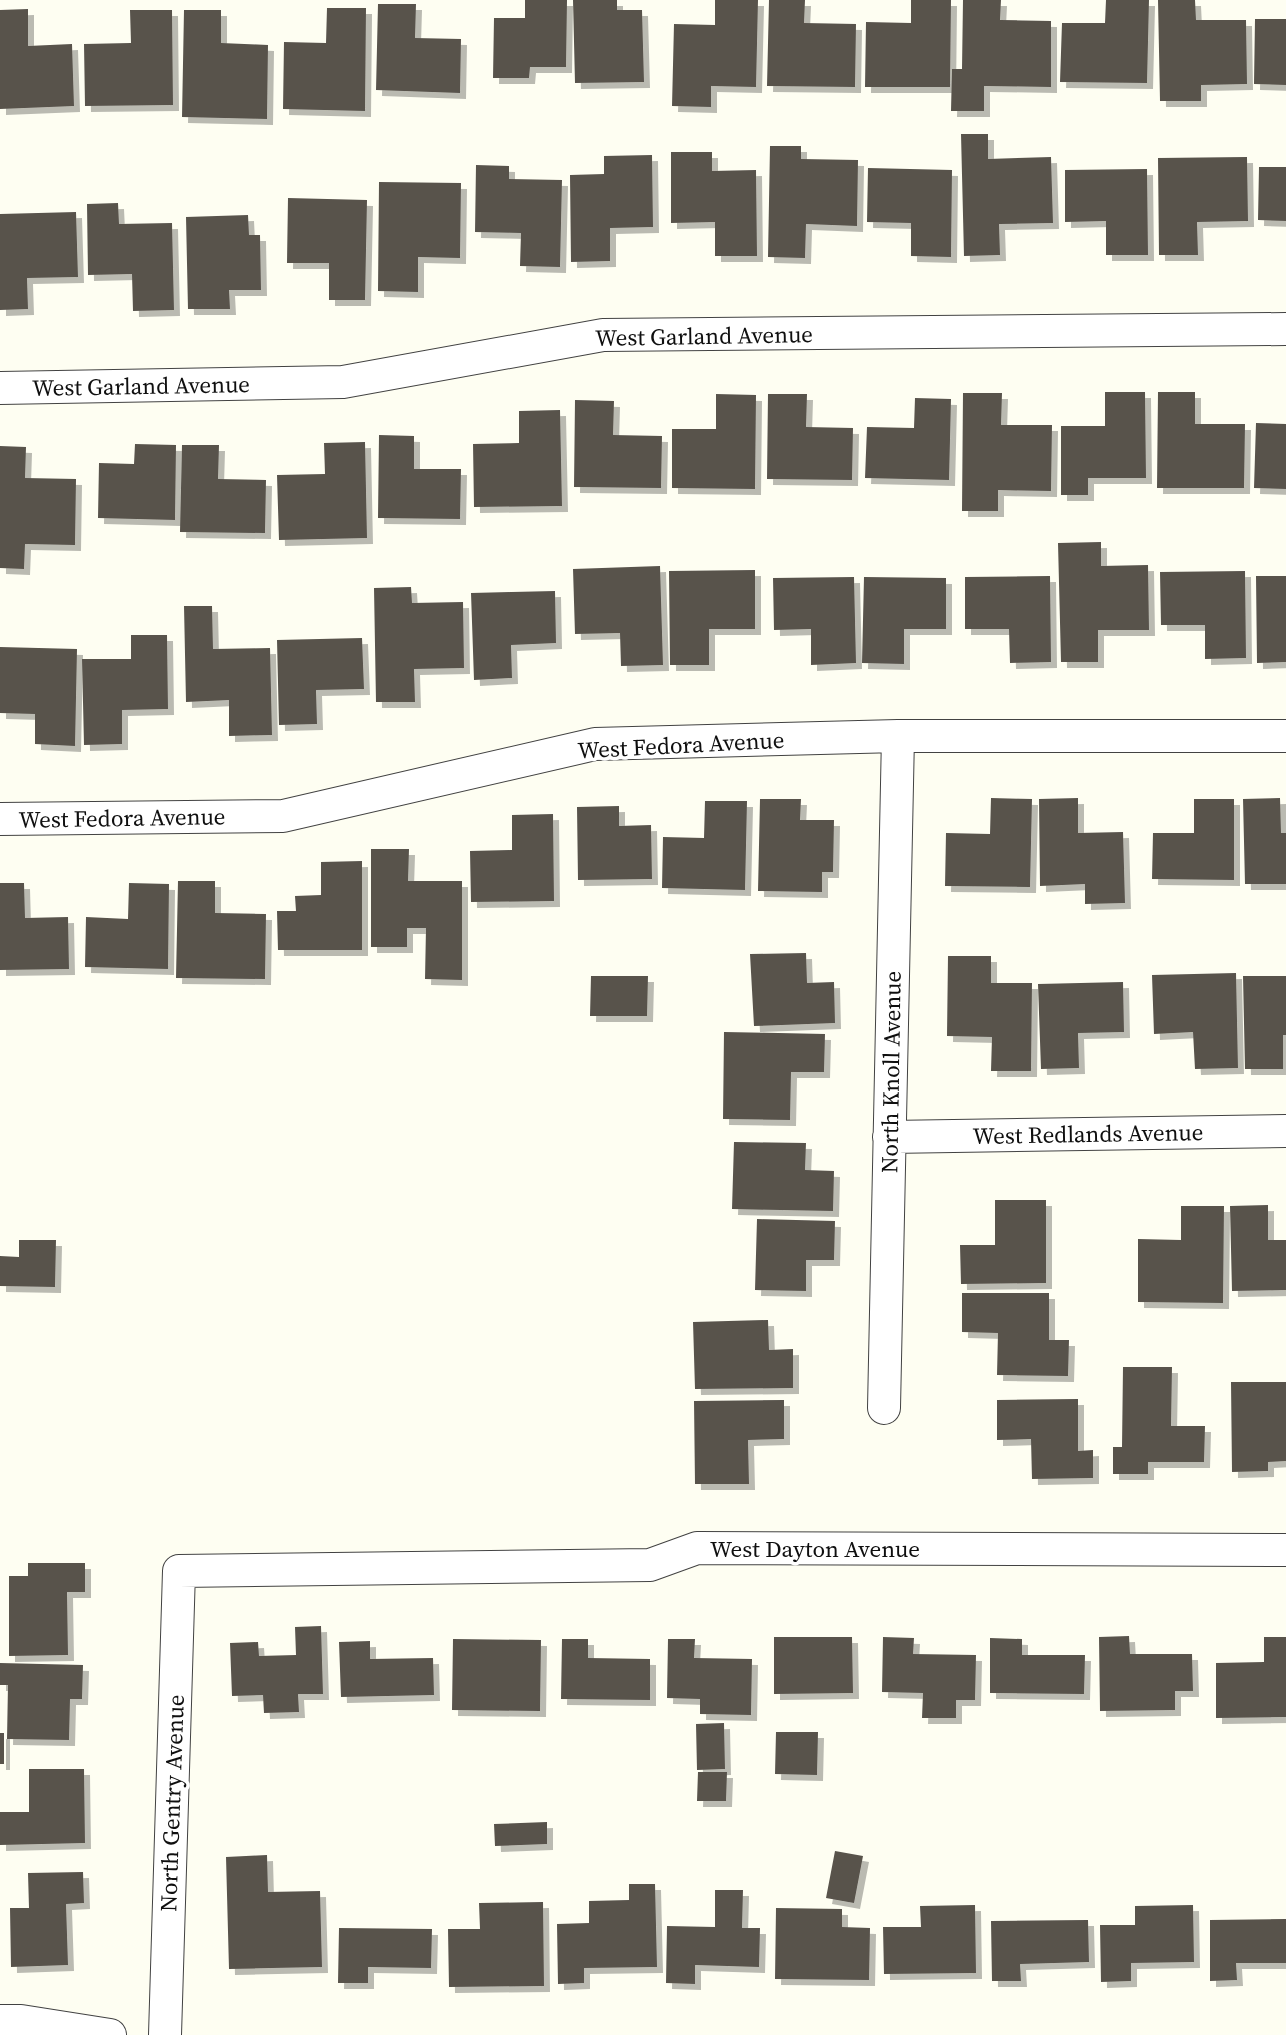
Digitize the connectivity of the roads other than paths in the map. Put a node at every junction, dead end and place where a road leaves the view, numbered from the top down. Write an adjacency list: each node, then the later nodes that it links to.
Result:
1 (1286, 329): 2 (street, West Garland Avenue)
2 (0, 388)
3 (898, 736): 4 (street, West Fedora Avenue); 5 (street, West Fedora Avenue); 7 (street, North Knoll Avenue)
4 (1286, 736)
5 (0, 819)
6 (1286, 1131): 7 (street, West Redlands Avenue)
7 (889, 1137): 8 (street, North Knoll Avenue)
8 (884, 1408)
9 (1286, 1550): 10 (street, West Dayton Avenue)
10 (179, 1572): 13 (street, North Gentry Avenue)
11 (0, 2021): 12 (street)
12 (110, 2035)
13 (165, 2035)

